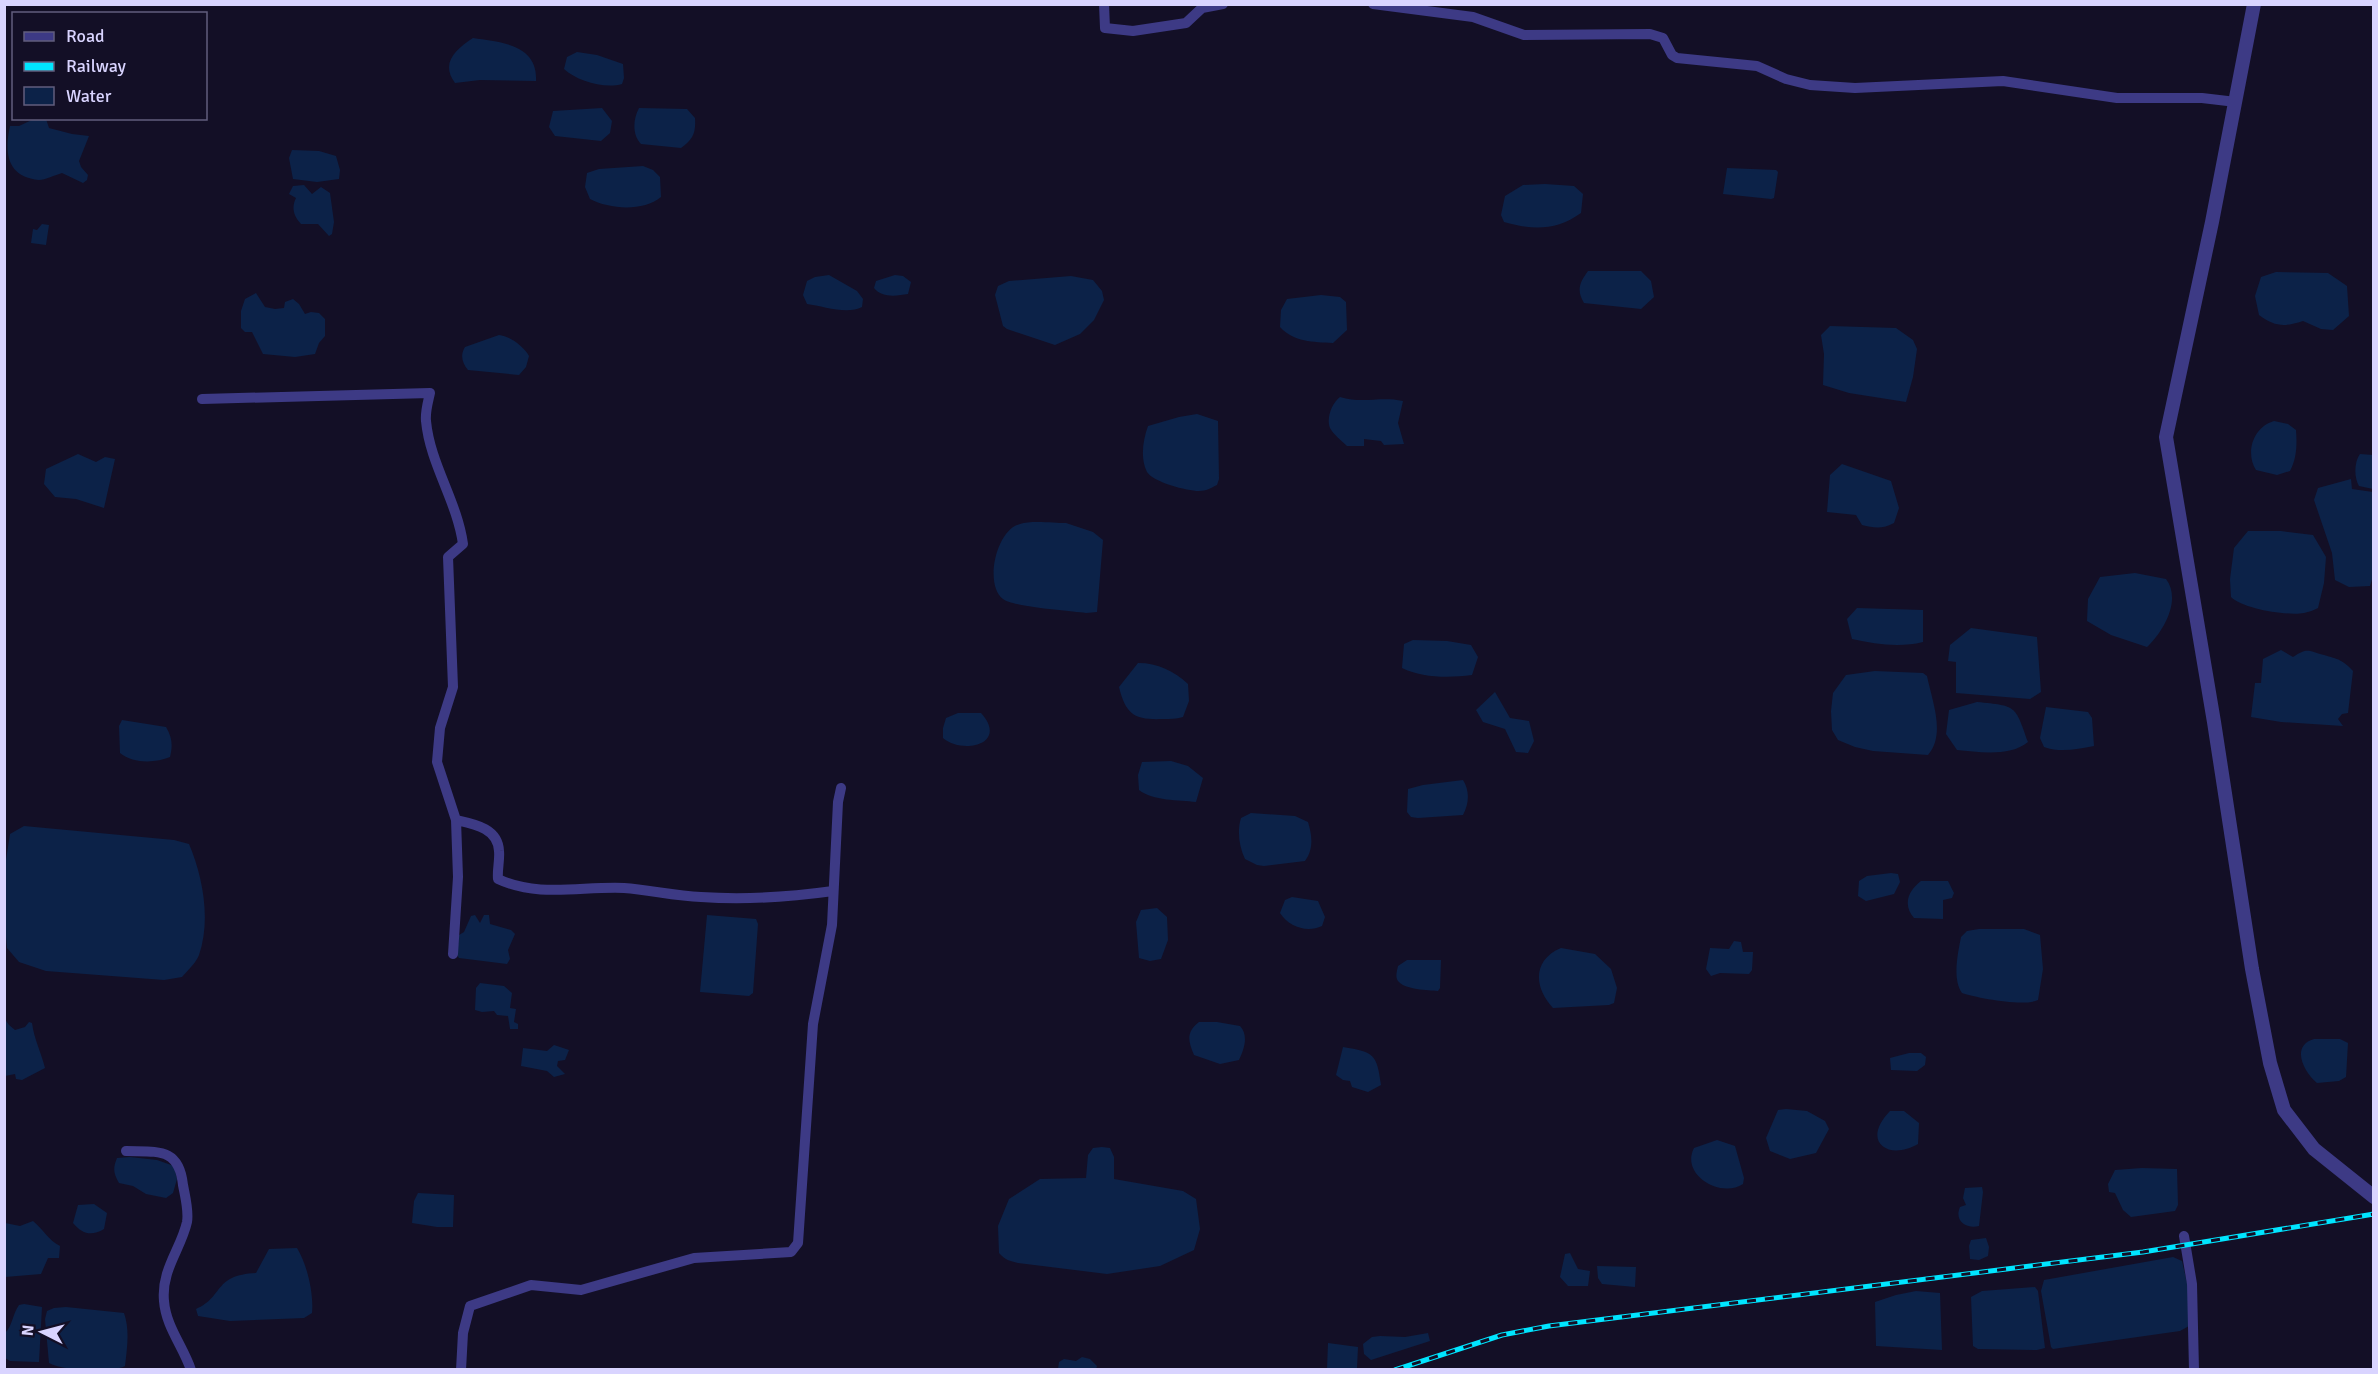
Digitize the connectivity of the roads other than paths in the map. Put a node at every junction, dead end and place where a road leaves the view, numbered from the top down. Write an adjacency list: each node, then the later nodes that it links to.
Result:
1 (1104, 4): 2 (street)
2 (1223, 4)
3 (1373, 4): 5 (street)
4 (2254, 4): 5 (street)
5 (2236, 102): 12 (street)
6 (202, 399): 8 (street)
7 (841, 788): 9 (street)
8 (456, 820): 9 (street); 10 (street)
9 (833, 891): 15 (street)
10 (453, 954)
11 (126, 1151): 14 (street)
12 (2373, 1196)
13 (2184, 1236): 16 (street)
14 (191, 1370)
15 (461, 1370)
16 (2193, 1370)

